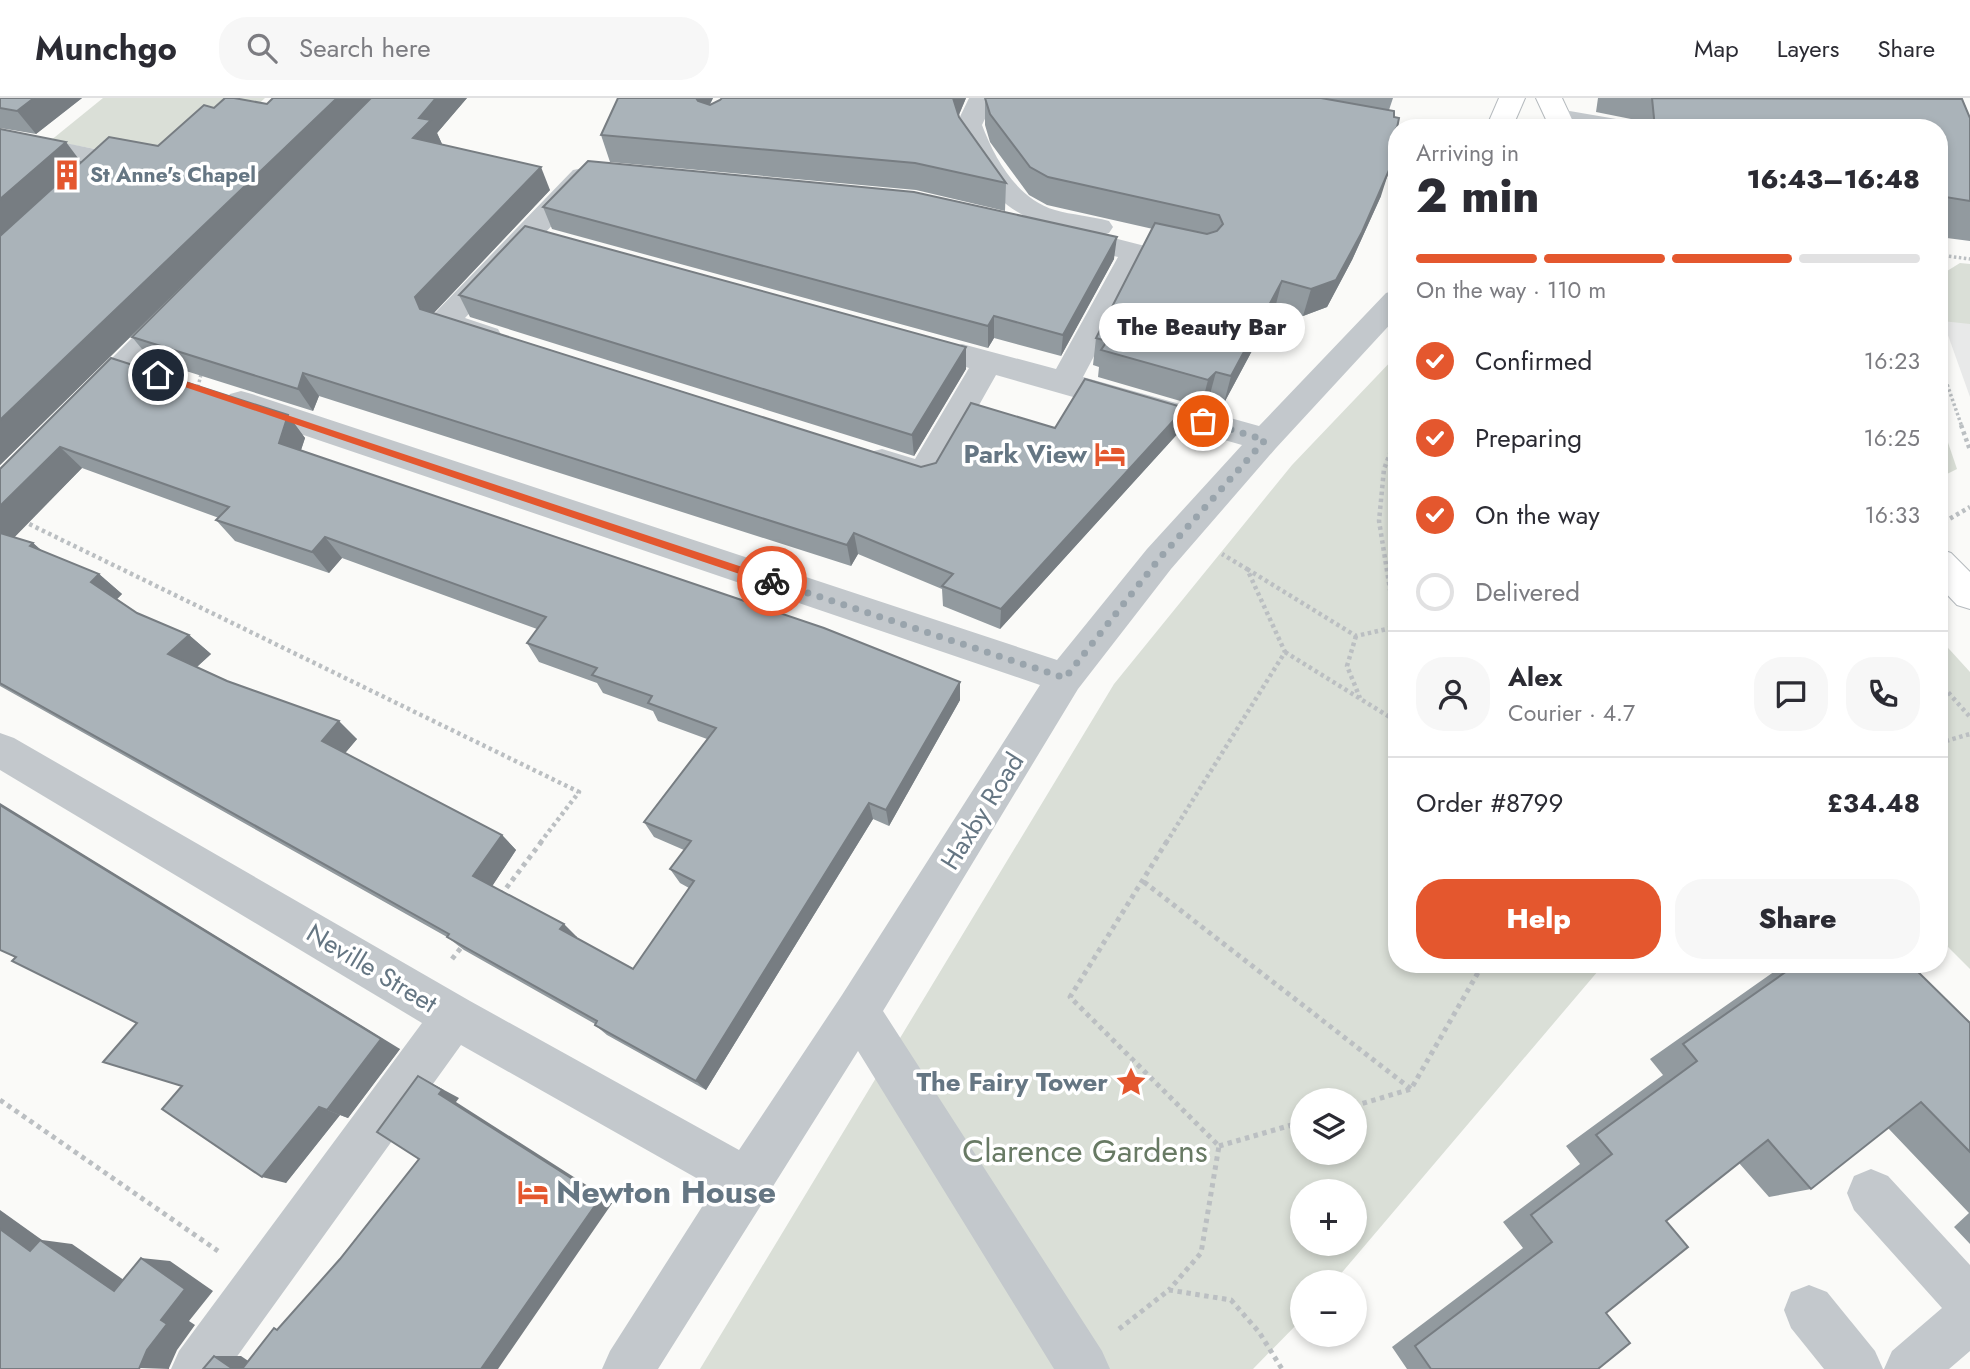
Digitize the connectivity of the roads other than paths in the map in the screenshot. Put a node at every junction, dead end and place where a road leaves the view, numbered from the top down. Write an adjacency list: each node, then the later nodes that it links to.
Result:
1 (982, 98): 10 (street)
2 (1512, 98): 4 (main road)
3 (1556, 114): 5 (street)
4 (1503, 119)
5 (1579, 119)
6 (0, 138): 8 (street)
7 (615, 174): 13 (street)
8 (70, 196)
9 (993, 220): 18 (street)
10 (1160, 241)
11 (198, 290): 16 (street)
12 (1388, 309): 21 (street, Haxby Road)
13 (510, 344)
14 (935, 347): 15 (street)
15 (988, 362): 18 (street); 22 (street)
16 (124, 366): 17 (street); 20 (street)
17 (158, 375)
18 (1065, 382): 21 (street)
19 (210, 391): 25 (street)
20 (68, 421)
21 (1265, 440): 25 (street, Haxby Road)
22 (856, 453)
23 (1948, 572): 24 (main road)
24 (1970, 595)
25 (1065, 678): 28 (street, Haxby Road)
26 (0, 750): 27 (street, Neville Street)
27 (438, 1007): 29 (street, Neville Street); 35 (street)
28 (858, 1011): 29 (street, Haxby Road); 34 (street)
29 (747, 1180): 36 (street, Haxby Road)
30 (1871, 1193): 31 (street)
31 (1970, 1302)
32 (1809, 1310): 37 (street)
33 (1970, 1317): 38 (street)
34 (1082, 1364)
35 (197, 1369)
36 (628, 1369)
37 (1857, 1369)
38 (1910, 1369)

